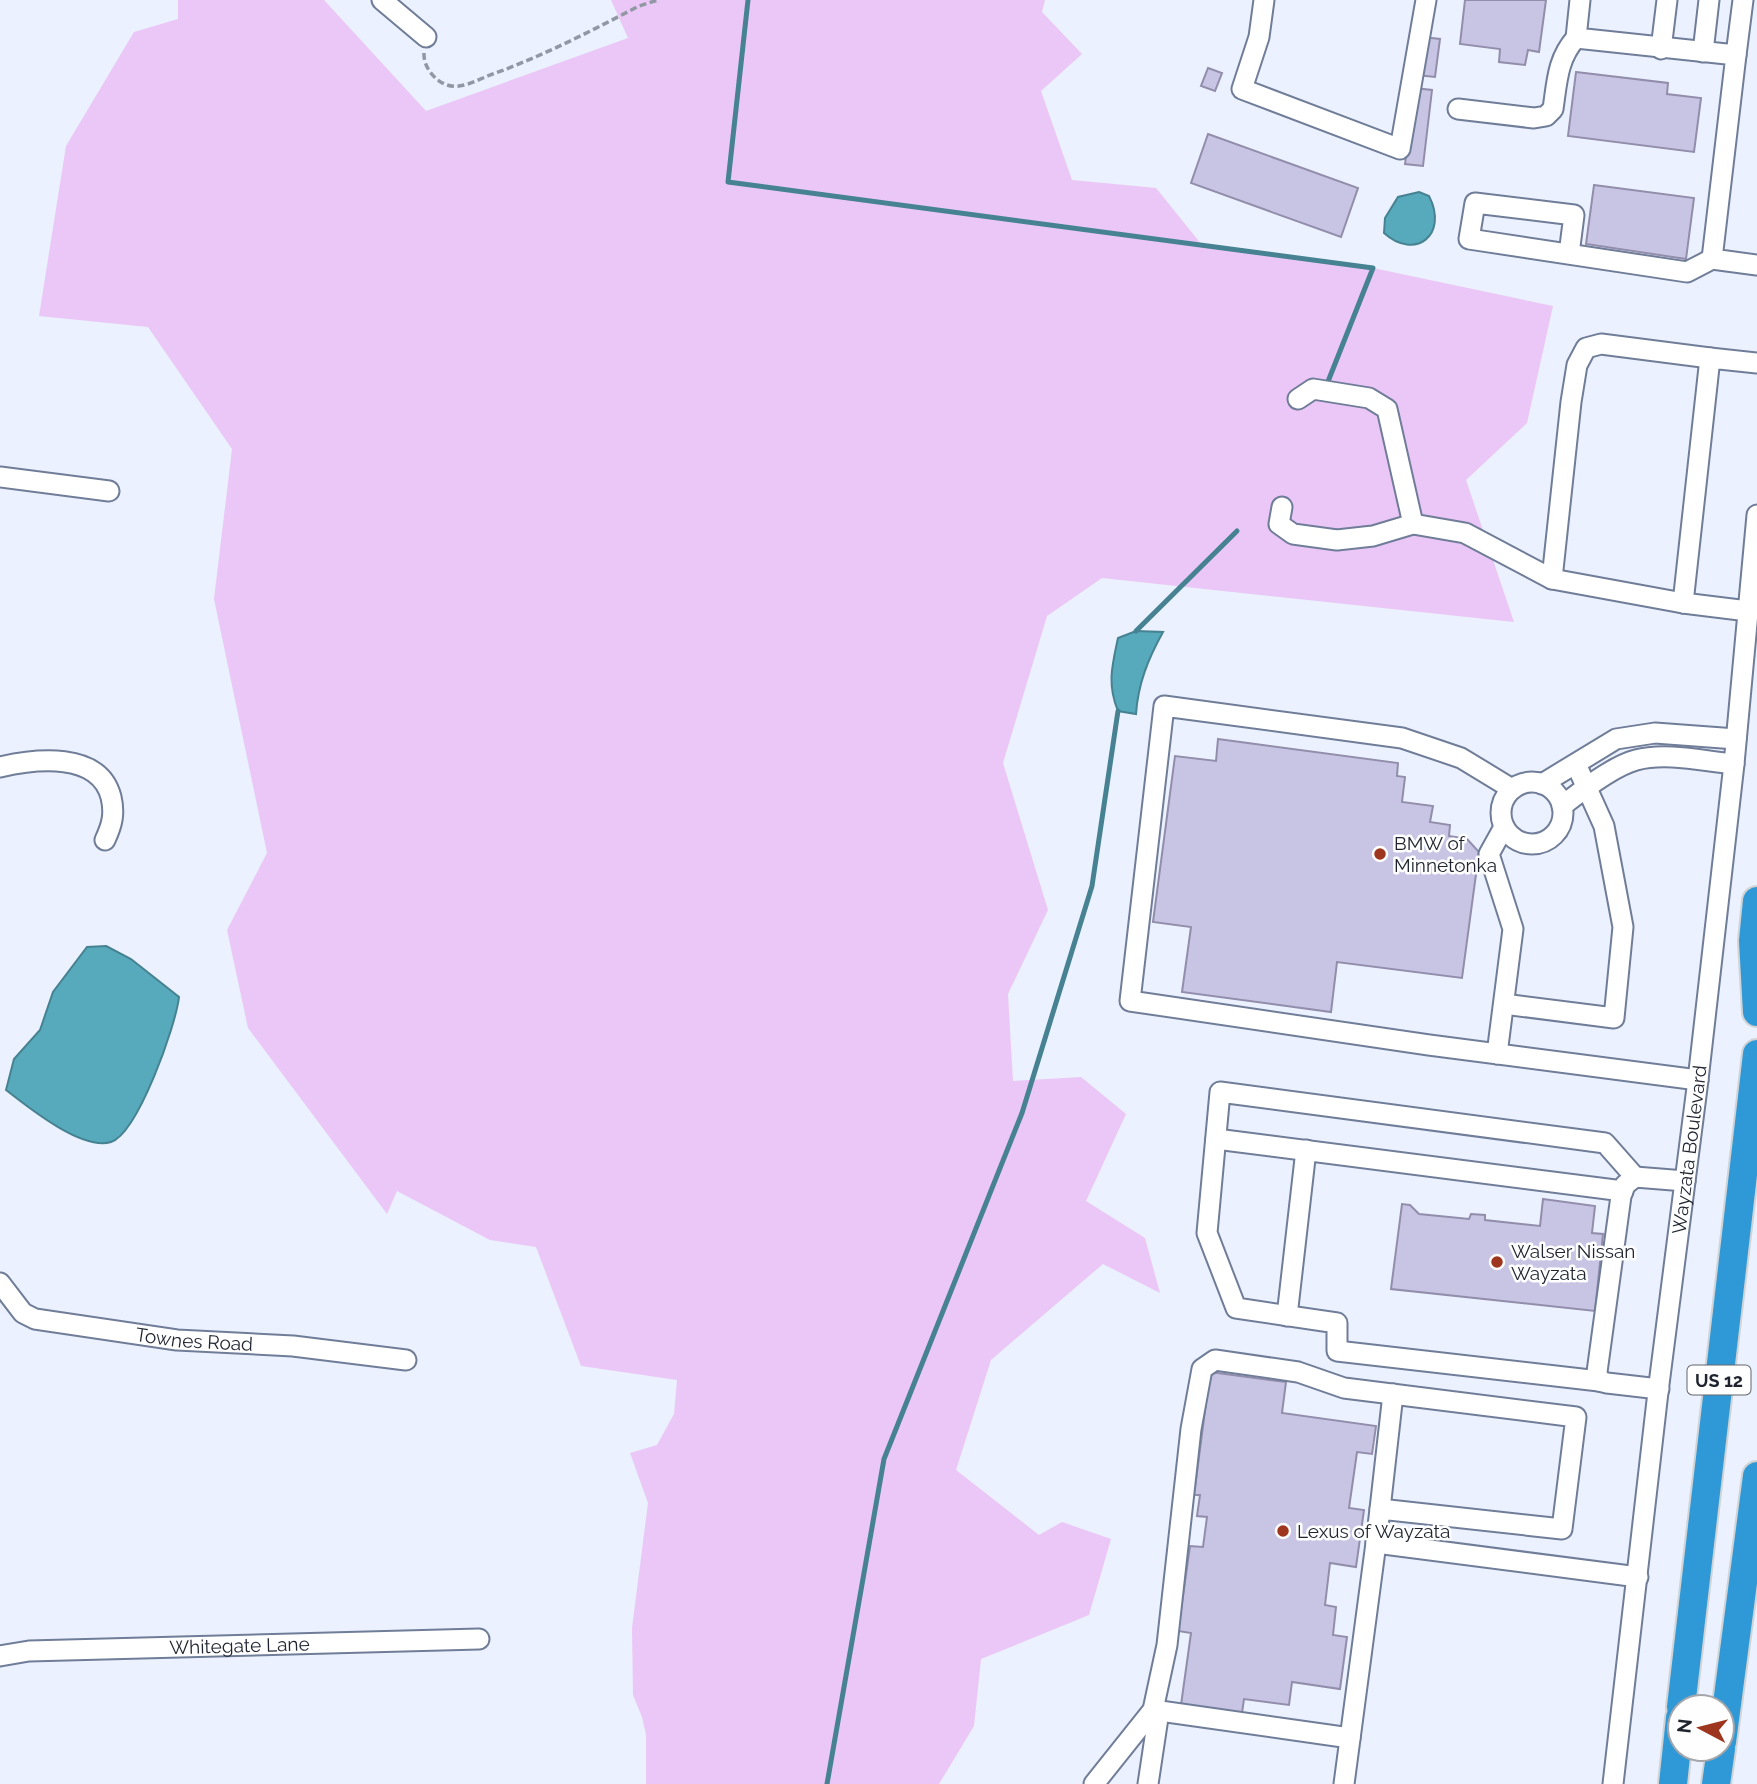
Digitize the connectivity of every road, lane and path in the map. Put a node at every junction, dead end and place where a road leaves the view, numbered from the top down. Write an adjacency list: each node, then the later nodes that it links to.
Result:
1 (382, 0): 9 (street)
2 (658, 0): 9 (path)
3 (1264, 0): 4 (street)
4 (1426, 0)
5 (1580, 0): 10 (street)
6 (1667, 0): 11 (street)
7 (1709, 0): 12 (street)
8 (1743, 0): 13 (street)
9 (426, 37)
10 (1576, 38): 11 (street); 14 (street)
11 (1661, 48): 12 (street)
12 (1703, 52): 13 (street)
13 (1736, 55): 16 (street)
14 (1458, 109)
15 (1569, 254): 15 (street); 16 (street)
16 (1712, 259): 17 (street)
17 (1757, 265)
18 (1710, 358): 19 (street); 26 (street); 27 (street)
19 (1757, 363)
20 (1298, 398): 25 (street)
21 (0, 477): 22 (street)
22 (109, 491)
23 (1282, 507): 25 (street)
24 (1757, 515): 28 (street, Wayzata Boulevard)
25 (1413, 524): 26 (street)
26 (1552, 579): 27 (street)
27 (1683, 603): 28 (street)
28 (1748, 611): 29 (street, Wayzata Boulevard)
29 (1736, 739): 30 (street); 31 (street, Wayzata Boulevard)
30 (1576, 764): 33 (street); 35 (street)
31 (1734, 764): 35 (street); 44 (street, Wayzata Boulevard)
32 (0, 767): 38 (street)
33 (1542, 783): 34 (street); 36 (street)
34 (1512, 789): 37 (street); 42 (street)
35 (1585, 789): 36 (street); 40 (street)
36 (1562, 806): 37 (street)
37 (1504, 827): 40 (street)
38 (105, 840)
39 (1757, 901): 41 (highway)
40 (1503, 1004): 42 (street)
41 (1757, 1012)
42 (1497, 1054): 44 (street)
43 (1757, 1054): 61 (highway, US 12)
44 (1698, 1080): 47 (street, Wayzata Boulevard)
45 (1216, 1139): 46 (street); 48 (street); 50 (street)
46 (1306, 1150): 48 (street); 50 (street)
47 (1685, 1181): 48 (street); 53 (street, Wayzata Boulevard)
48 (1629, 1184): 52 (street)
49 (0, 1283): 51 (street, Townes Road)
50 (1287, 1316): 52 (street)
51 (406, 1360)
52 (1599, 1381): 53 (street)
53 (1659, 1389): 58 (street, Wayzata Boulevard)
54 (1393, 1394): 56 (street); 56 (street); 63 (street)
55 (1757, 1476): 62 (highway)
56 (1380, 1509): 57 (street)
57 (1376, 1543): 58 (street); 64 (street)
58 (1638, 1577): 70 (street, Wayzata Boulevard)
59 (479, 1639): 60 (street, Whitegate Lane)
60 (0, 1656)
61 (1683, 1693)
62 (1728, 1693)
63 (1156, 1710): 64 (street); 67 (street); 68 (street)
64 (1350, 1738): 69 (street)
65 (1675, 1763): 71 (highway)
66 (1719, 1763): 72 (highway)
67 (1094, 1784)
68 (1148, 1784)
69 (1344, 1784)
70 (1613, 1784)
71 (1673, 1784)
72 (1716, 1784)

